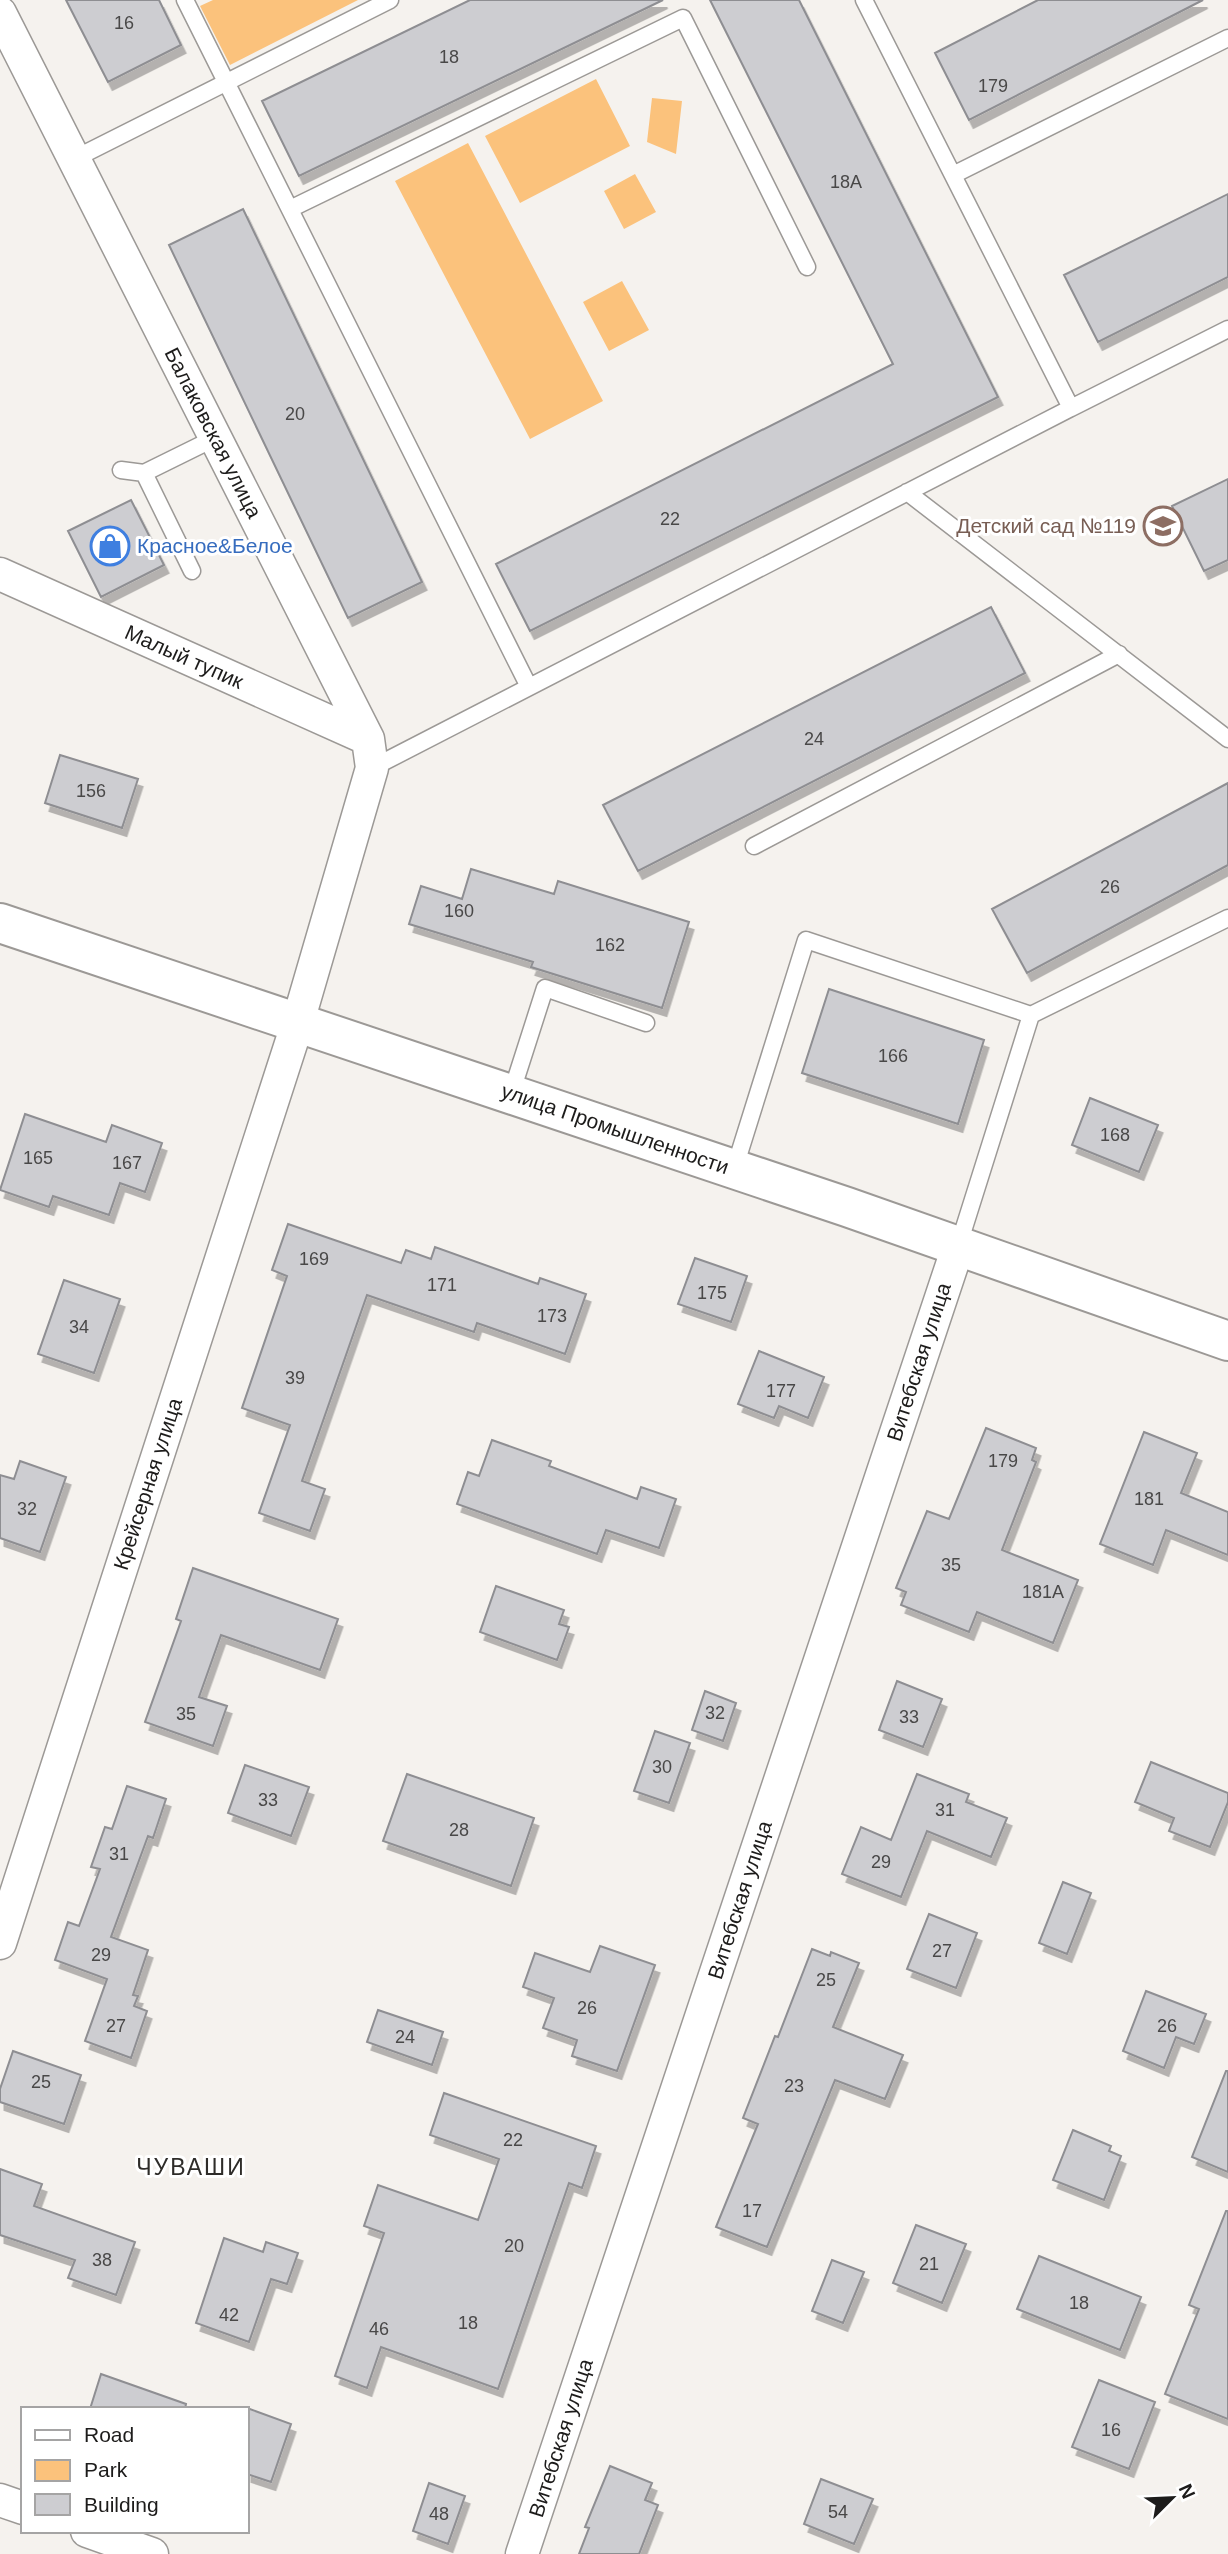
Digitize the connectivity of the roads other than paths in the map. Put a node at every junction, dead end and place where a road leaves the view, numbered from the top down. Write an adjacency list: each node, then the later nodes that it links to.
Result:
1 (186, 0): 6 (lane)
2 (390, 0): 6 (lane)
3 (864, 0): 8 (lane)
4 (0, 13): 7 (street, Балаковская улица)
5 (1228, 38): 8 (lane)
6 (226, 82): 7 (lane); 9 (lane)
7 (74, 159): 13 (street, Балаковская улица)
8 (953, 175): 12 (lane)
9 (290, 209): 10 (lane); 20 (lane)
10 (807, 267)
11 (1228, 329): 12 (lane)
12 (1071, 408): 16 (lane)
13 (215, 438): 15 (lane); 22 (street, Балаковская улица)
14 (121, 470): 15 (lane)
15 (144, 473): 17 (lane)
16 (907, 492): 19 (lane); 20 (lane)
17 (192, 571)
18 (0, 574): 22 (street, Малый тупик)
19 (1119, 654): 21 (lane); 23 (lane)
20 (529, 687): 22 (lane)
21 (1228, 739)
22 (370, 754): 28 (street)
23 (754, 846)
24 (1228, 918): 26 (lane)
25 (0, 923): 28 (main road, улица Промышленности)
26 (1031, 1015): 30 (lane); 31 (lane)
27 (646, 1023): 29 (lane)
28 (297, 1025): 29 (main road, улица Промышленности); 33 (street, Крейсерная улица)
29 (511, 1094): 30 (main road, улица Промышленности)
30 (734, 1170): 31 (main road, улица Промышленности)
31 (958, 1247): 32 (main road, улица Промышленности); 38 (street, Витебская улица)
32 (1228, 1341)
33 (0, 1943)
34 (0, 2500): 35 (street)
35 (21, 2507)
36 (94, 2533): 37 (street)
37 (152, 2554)
38 (522, 2554)

